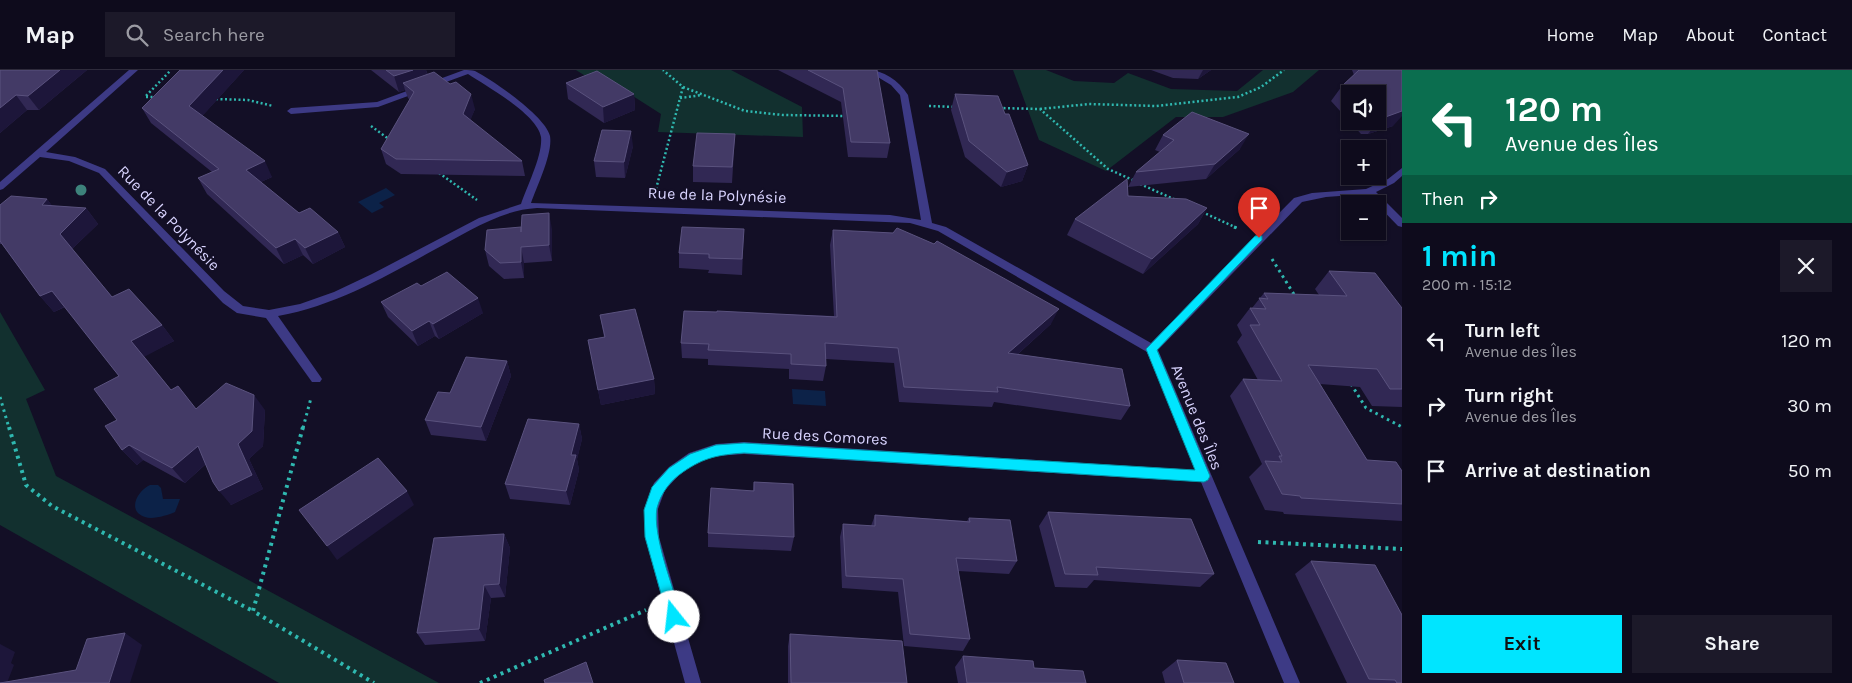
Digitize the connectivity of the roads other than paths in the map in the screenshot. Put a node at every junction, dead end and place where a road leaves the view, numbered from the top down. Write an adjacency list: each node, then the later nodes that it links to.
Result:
1 (134, 70): 5 (street)
2 (469, 70): 4 (street); 9 (street)
3 (870, 70): 10 (street)
4 (292, 111)
5 (40, 154): 7 (street); 12 (street, Rue de la Polynésie)
6 (1402, 171): 8 (street)
7 (0, 187)
8 (1370, 192): 11 (street); 13 (street)
9 (525, 206): 10 (street, Rue de la Polynésie); 12 (street, Rue de la Polynésie)
10 (927, 223): 13 (street, Rue de la Polynésie)
11 (1402, 224)
12 (270, 314): 14 (street)
13 (1152, 349): 15 (street, Avenue des Îles)
14 (316, 379)
15 (1204, 476): 16 (street, Rue des Comores); 17 (street, Avenue des Îles)
16 (693, 683)
17 (1292, 683)

